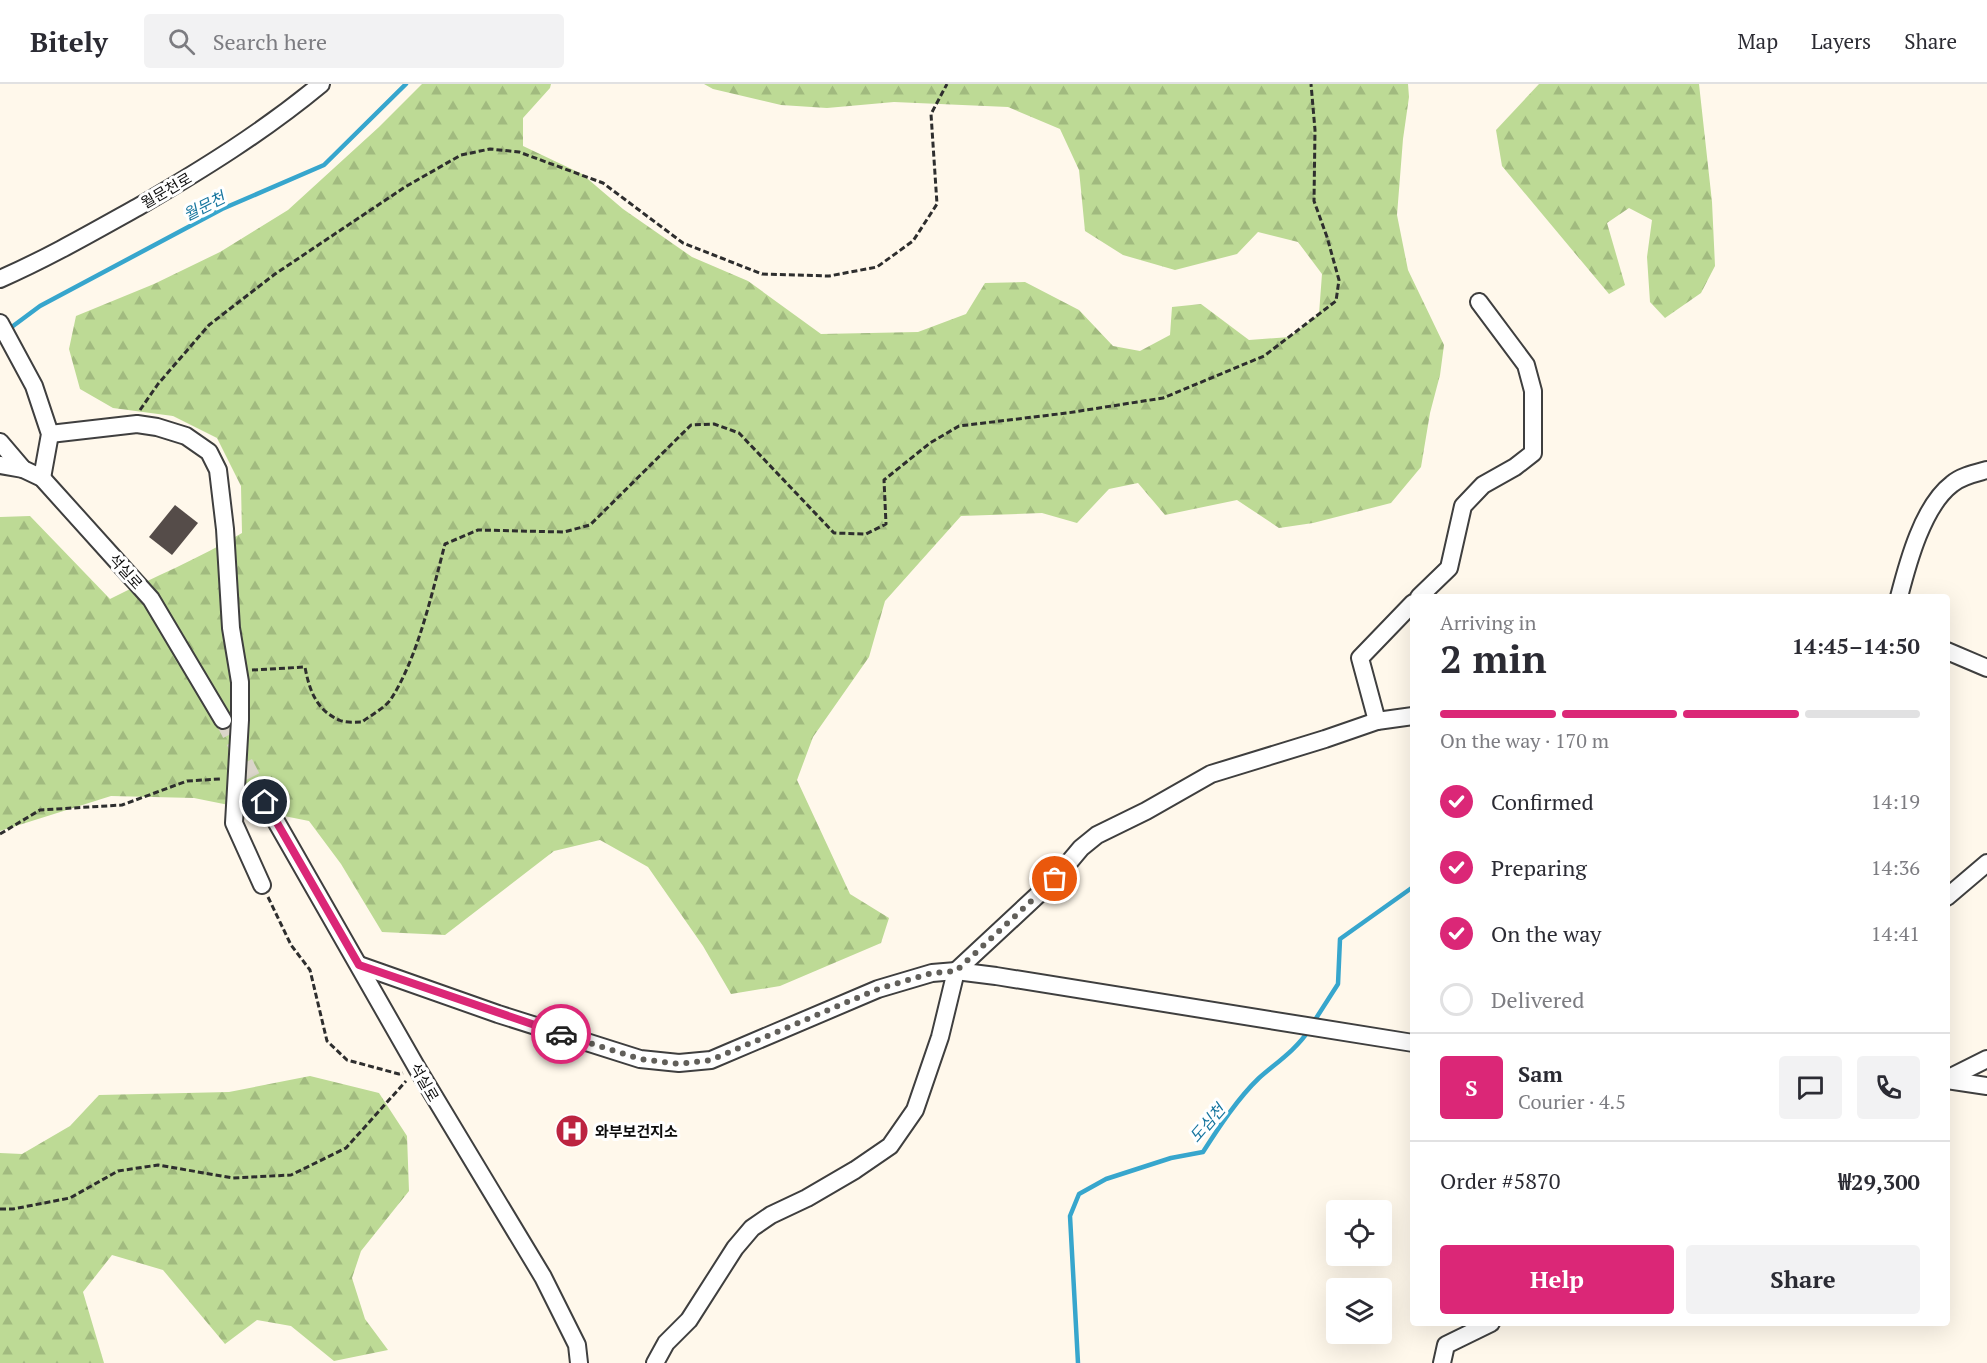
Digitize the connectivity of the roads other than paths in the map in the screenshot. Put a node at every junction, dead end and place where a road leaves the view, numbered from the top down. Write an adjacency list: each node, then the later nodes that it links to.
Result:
1 (321, 84): 2 (street, 월문천로)
2 (0, 279)
3 (1479, 302): 11 (street)
4 (0, 323): 5 (street)
5 (51, 434): 10 (street); 21 (street)
6 (1, 443): 8 (street, 석실로)
7 (0, 465): 8 (street)
8 (23, 469): 10 (street, 석실로)
9 (1987, 470): 12 (street)
10 (42, 478): 17 (street, 석실로)
11 (1422, 594)
12 (1900, 594)
13 (1410, 606): 18 (street)
14 (1950, 652): 15 (street)
15 (1987, 668)
16 (1410, 716): 18 (street)
17 (223, 720)
18 (1377, 721): 24 (street)
19 (265, 802): 23 (street, 석실로)
20 (1987, 863): 22 (street)
21 (262, 885)
22 (1950, 894)
23 (359, 965): 24 (street); 31 (street, 석실로)
24 (956, 971): 25 (street); 32 (street)
25 (1410, 1043)
26 (1987, 1059): 27 (street)
27 (1950, 1078)
28 (1950, 1080): 29 (street)
29 (1987, 1086)
30 (1485, 1326): 33 (street)
31 (579, 1363)
32 (655, 1363)
33 (1442, 1363)

